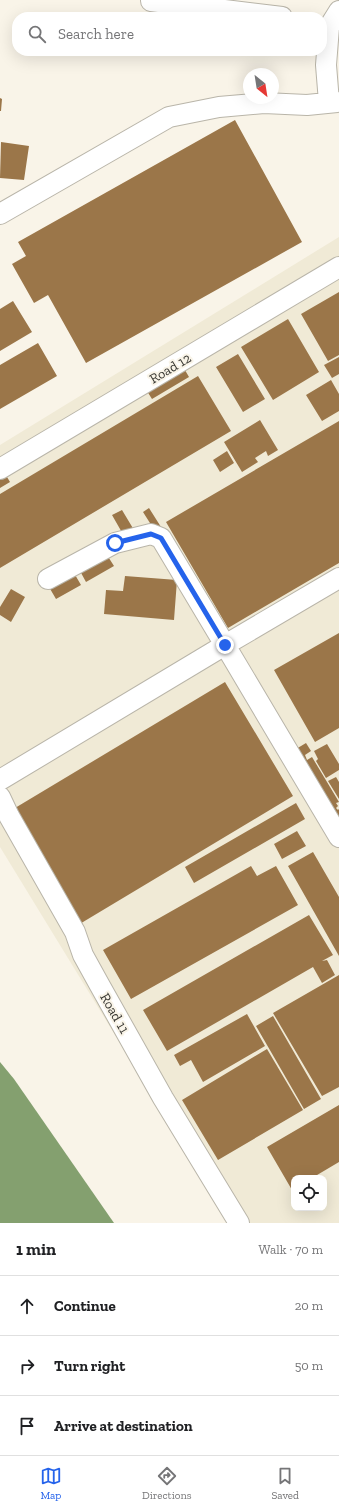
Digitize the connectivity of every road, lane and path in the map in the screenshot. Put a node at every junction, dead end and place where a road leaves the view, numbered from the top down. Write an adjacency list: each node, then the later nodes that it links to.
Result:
1 (151, 0): 3 (street)
2 (284, 0): 4 (street)
3 (241, 12)
4 (283, 12)
5 (330, 21): 6 (street)
6 (327, 54)
7 (327, 56): 8 (street)
8 (0, 214)
9 (339, 267): 10 (street, Road 12)
10 (0, 468)
11 (339, 578): 13 (street)
12 (48, 579): 13 (street)
13 (225, 645): 14 (street); 16 (street)
14 (0, 780)
15 (0, 797): 17 (street, Road 11)
16 (339, 837)
17 (239, 1223)

